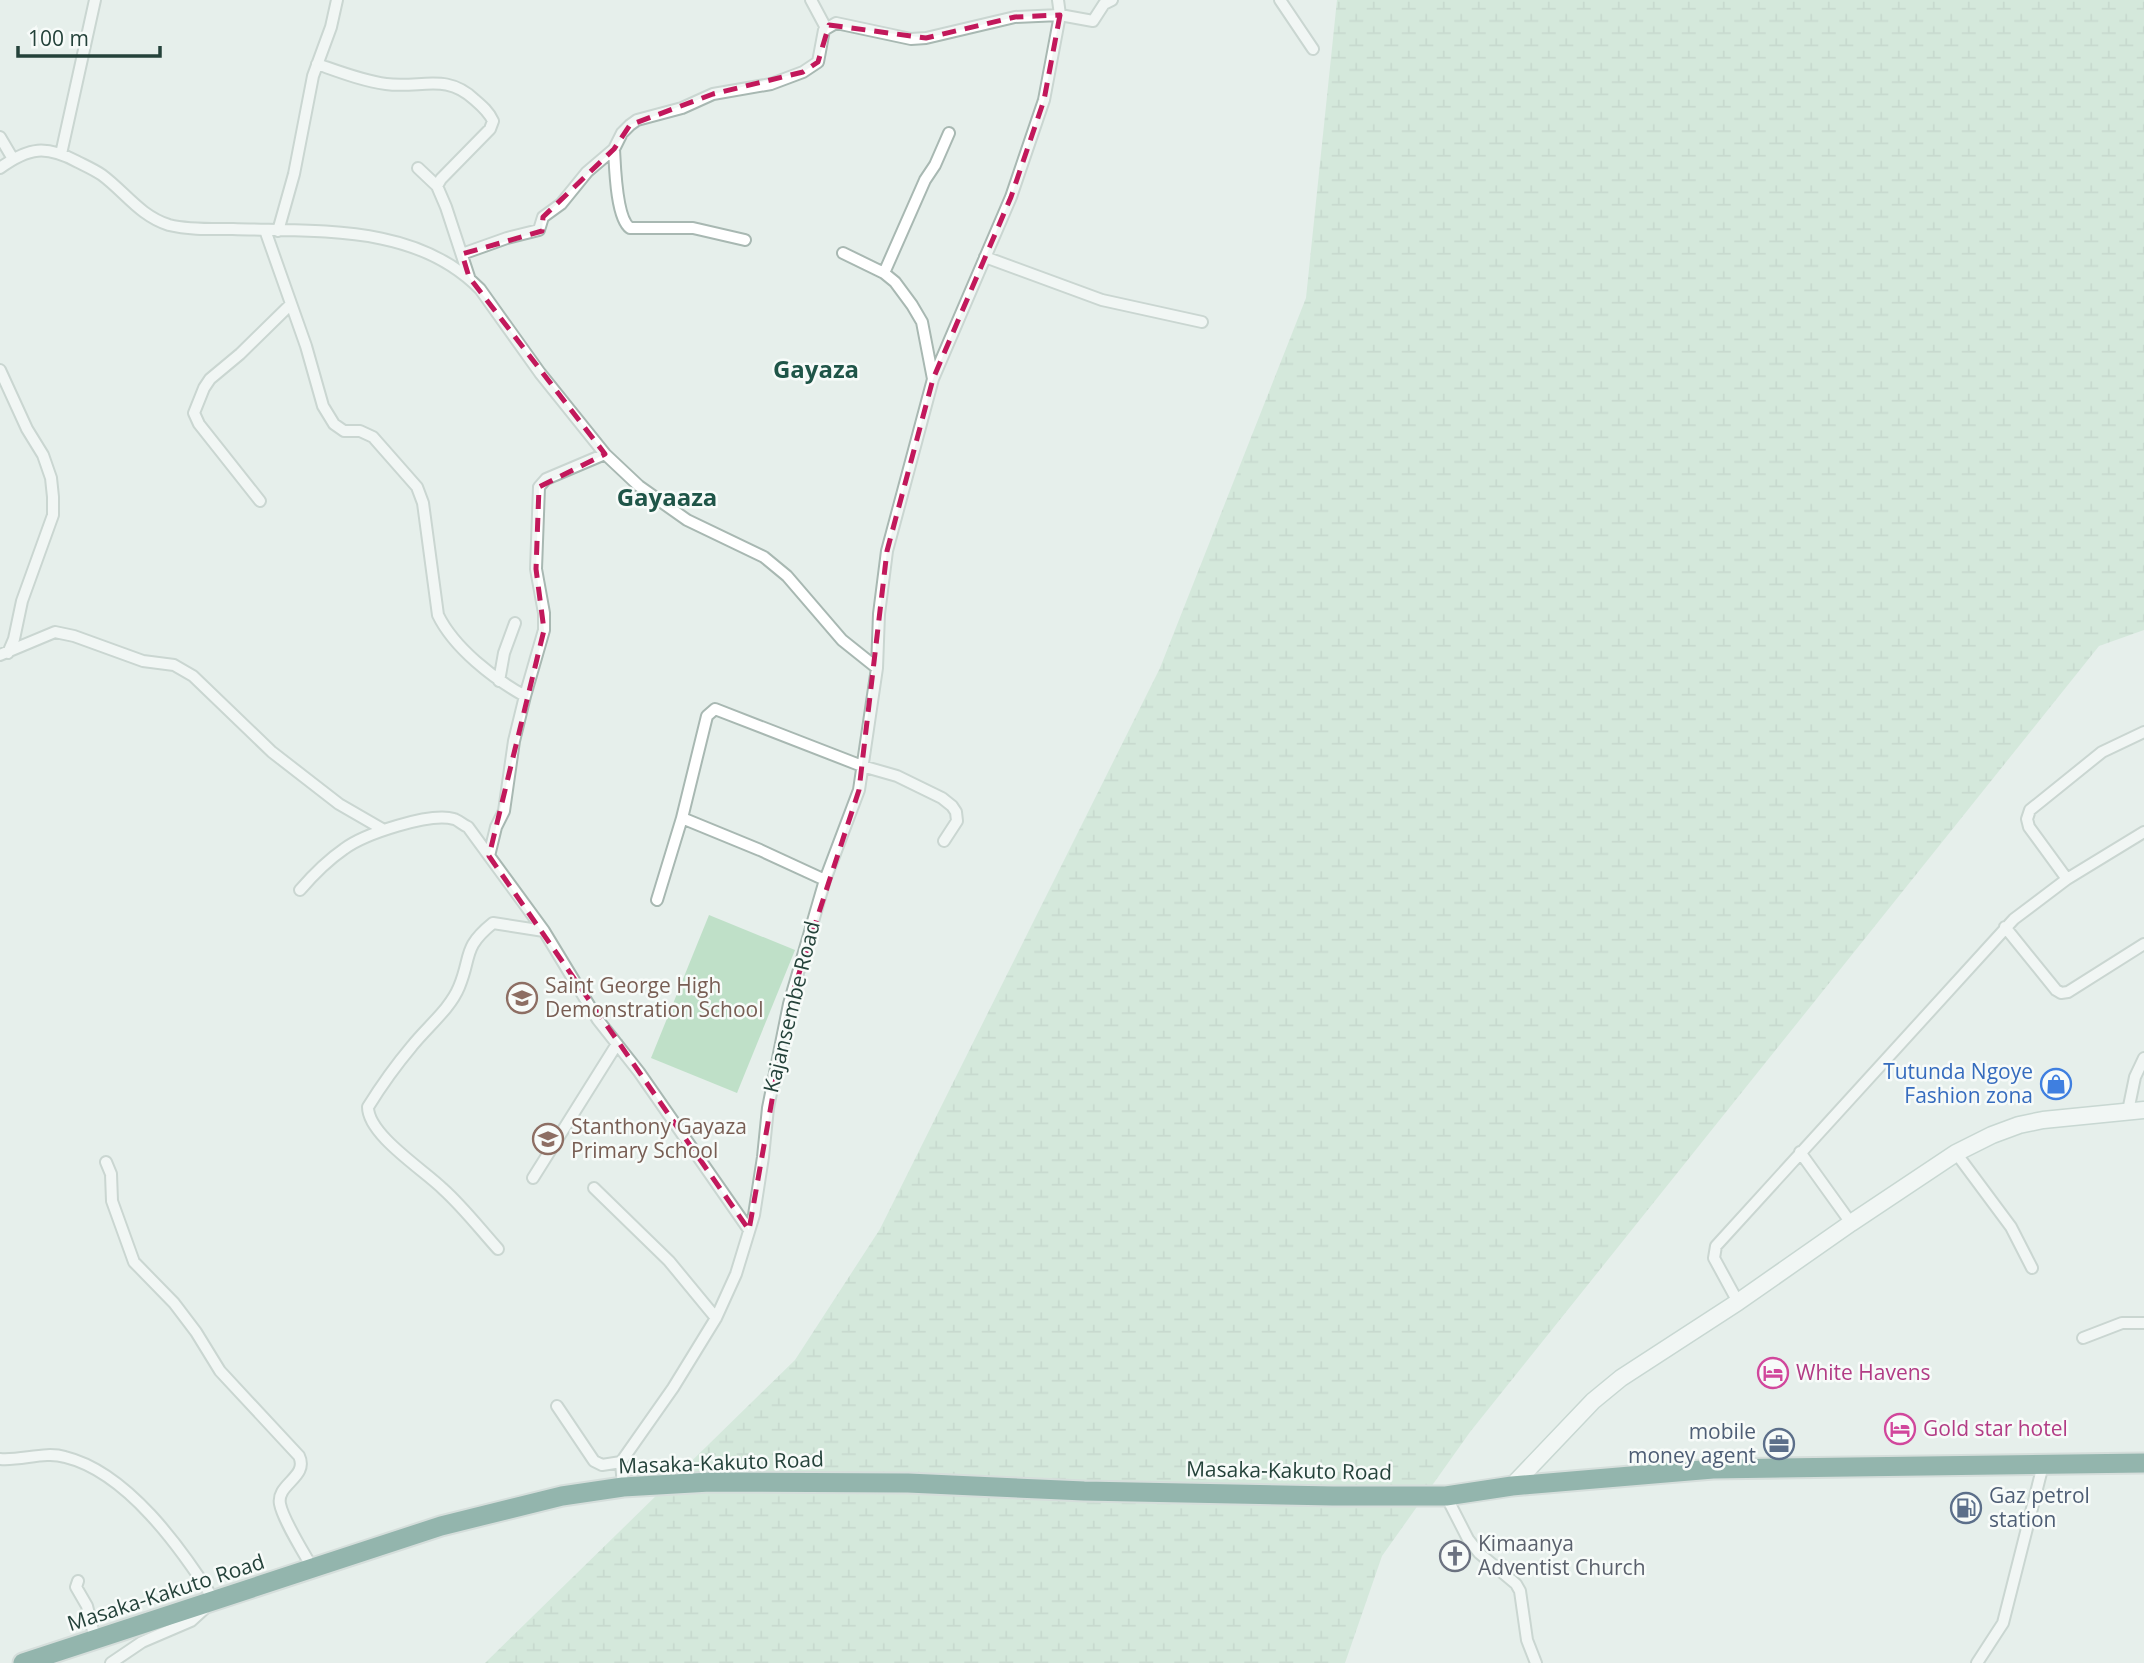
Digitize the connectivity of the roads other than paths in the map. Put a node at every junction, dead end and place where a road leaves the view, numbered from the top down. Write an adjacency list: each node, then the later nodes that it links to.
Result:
1 (95, 0): 14 (street)
2 (337, 0): 10 (street)
3 (811, 0): 8 (street)
4 (1058, 0): 7 (street, Kajansembe Road)
5 (1112, 0): 7 (street)
6 (1280, 0): 9 (street)
7 (1060, 15): 8 (street); 24 (street, Kajansembe Road)
8 (826, 28): 13 (street)
9 (1313, 49)
10 (317, 64): 18 (street); 20 (street)
11 (949, 133): 25 (street)
12 (0, 137): 15 (street)
13 (614, 149): 21 (street); 23 (street)
14 (61, 155): 15 (street); 19 (street)
15 (13, 159): 16 (street)
16 (0, 168)
17 (418, 168): 18 (street)
18 (437, 186): 23 (street)
19 (265, 230): 20 (street); 27 (street)
20 (278, 231): 26 (street)
21 (745, 240)
22 (844, 253): 25 (street)
23 (462, 254): 26 (street)
24 (985, 257): 28 (street); 30 (street, Kajansembe Road)
25 (884, 273): 30 (street)
26 (469, 277): 31 (street)
27 (291, 304): 32 (street); 36 (street)
28 (1202, 322)
29 (0, 370): 34 (street)
30 (933, 379): 35 (street, Kajansembe Road)
31 (604, 454): 35 (street); 37 (street)
32 (260, 501)
33 (515, 623): 36 (street)
34 (4, 654): 41 (street)
35 (877, 668): 39 (street, Kajansembe Road)
36 (499, 681): 37 (street)
37 (525, 696): 44 (street)
38 (2144, 732): 45 (street)
39 (862, 766): 40 (street); 43 (street); 46 (street, Kajansembe Road)
40 (682, 818): 46 (street); 48 (street)
41 (384, 830): 44 (street); 47 (street)
42 (2144, 832): 45 (street)
43 (944, 841)
44 (489, 856): 50 (street)
45 (2067, 879): 49 (street)
46 (825, 880): 61 (street, Kajansembe Road)
47 (300, 890)
48 (657, 900)
49 (2006, 928): 51 (street); 55 (street)
50 (544, 931): 52 (street); 62 (street)
51 (2144, 944)
52 (617, 1044): 58 (street); 61 (street)
53 (2144, 1058): 54 (street)
54 (2136, 1110): 56 (street)
55 (1800, 1152): 60 (street); 64 (street)
56 (1956, 1153): 60 (street); 63 (street)
57 (106, 1163): 76 (street)
58 (533, 1178)
59 (594, 1188): 65 (street)
60 (1851, 1223): 64 (street)
61 (749, 1230): 65 (street, Kajansembe Road)
62 (498, 1249)
63 (2032, 1268)
64 (1738, 1302): 73 (street)
65 (716, 1318): 70 (street, Kajansembe Road)
66 (2144, 1323): 67 (street)
67 (2083, 1338)
68 (557, 1406): 70 (street)
69 (0, 1459): 78 (street)
70 (621, 1462): 74 (street)
71 (2144, 1464): 72 (highway, Masaka-Kakuto Road)
72 (2043, 1465): 73 (highway, Masaka-Kakuto Road); 83 (street)
73 (1512, 1486): 75 (highway, Masaka-Kakuto Road)
74 (623, 1487): 75 (highway, Masaka-Kakuto Road); 76 (highway, Masaka-Kakuto Road)
75 (1446, 1496): 82 (street)
76 (313, 1569): 78 (highway, Masaka-Kakuto Road)
77 (78, 1581): 79 (street)
78 (214, 1600): 79 (highway, Masaka-Kakuto Road); 81 (street)
79 (95, 1639): 80 (highway, Masaka-Kakuto Road)
80 (23, 1663)
81 (111, 1663)
82 (1536, 1663)
83 (1977, 1663)

